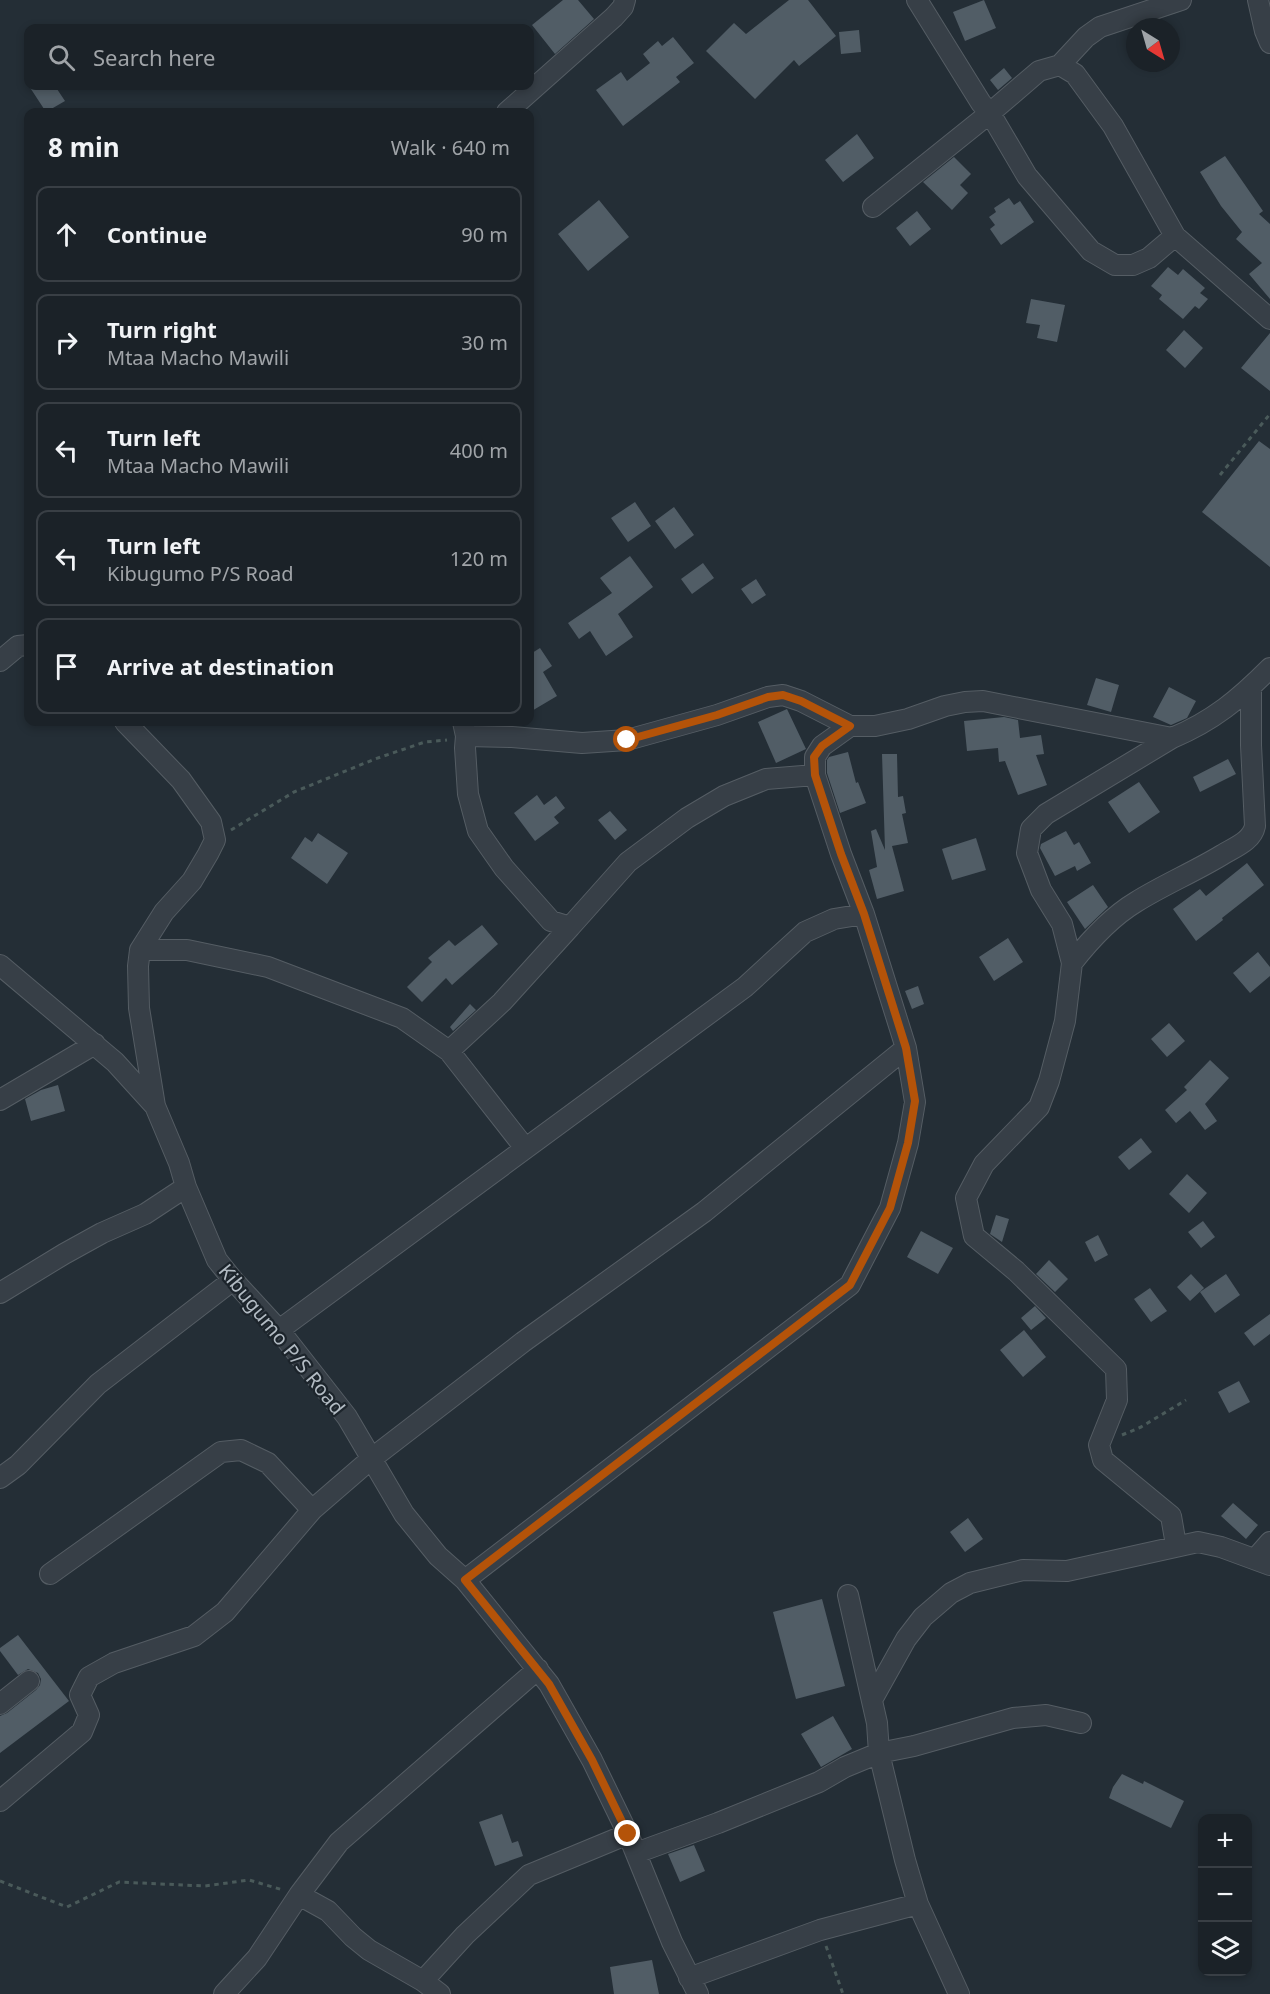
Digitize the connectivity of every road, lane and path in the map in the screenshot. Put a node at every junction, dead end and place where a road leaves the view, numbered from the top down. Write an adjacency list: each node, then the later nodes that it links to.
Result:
1 (625, 0): 7 (street)
2 (917, 0): 10 (street)
3 (1181, 0): 6 (street)
4 (1258, 0): 5 (street)
5 (1270, 43)
6 (1060, 65): 10 (street); 12 (street)
7 (534, 88)
8 (532, 90): 9 (street)
9 (512, 108)
10 (990, 113): 11 (street); 12 (street)
11 (873, 207)
12 (1175, 236): 13 (street)
13 (1270, 319)
14 (1270, 414): 15 (path)
15 (1220, 475)
16 (24, 645): 17 (street)
17 (0, 661)
18 (1270, 668): 19 (street)
19 (1251, 687): 23 (street); 29 (street)
20 (129, 726): 25 (street)
21 (850, 726): 22 (street); 23 (street); 24 (street)
22 (465, 736): 25 (path); 27 (street)
23 (1172, 738): 29 (street)
24 (815, 775): 26 (street); 27 (street)
25 (215, 840): 28 (street, Kibugumo P/S Road)
26 (864, 914): 32 (street); 36 (street)
27 (570, 927): 33 (street)
28 (141, 950): 33 (street); 35 (street, Kibugumo P/S Road)
29 (1072, 963): 42 (street)
30 (0, 965): 31 (street)
31 (95, 1044): 34 (street); 35 (street)
32 (906, 1048): 43 (street); 50 (street)
33 (449, 1051): 36 (street)
34 (0, 1100)
35 (154, 1106): 37 (street, Kibugumo P/S Road)
36 (525, 1148): 40 (street)
37 (186, 1187): 38 (street, Kibugumo P/S Road); 39 (street)
38 (233, 1280): 40 (street, Kibugumo P/S Road); 44 (street)
39 (0, 1293)
40 (279, 1330): 43 (street, Kibugumo P/S Road)
41 (1186, 1400): 42 (path)
42 (1099, 1445): 47 (street)
43 (371, 1459): 45 (street); 50 (street, Kibugumo P/S Road)
44 (0, 1478)
45 (312, 1510): 49 (street); 58 (street)
46 (1270, 1542): 48 (street)
47 (1176, 1545): 48 (street); 54 (street)
48 (1263, 1562)
49 (50, 1574)
50 (465, 1580): 52 (street, Kibugumo P/S Road)
51 (848, 1595): 54 (street)
52 (538, 1668): 59 (street, Kibugumo P/S Road); 62 (street)
53 (29, 1681): 55 (street)
54 (872, 1700): 57 (street)
55 (0, 1704)
56 (1081, 1723): 57 (street)
57 (879, 1753): 60 (street); 63 (street)
58 (0, 1802)
59 (628, 1834): 60 (street, Kibugumo P/S Road); 65 (street)
60 (636, 1853): 66 (street, Kibugumo P/S Road)
61 (0, 1881): 62 (path)
62 (299, 1895): 65 (street); 67 (street)
63 (918, 1904): 64 (street); 70 (street)
64 (820, 1930): 66 (street); 69 (path)
65 (423, 1981): 68 (street)
66 (694, 1986)
67 (225, 1994)
68 (440, 1994)
69 (843, 1994)
70 (959, 1994)

